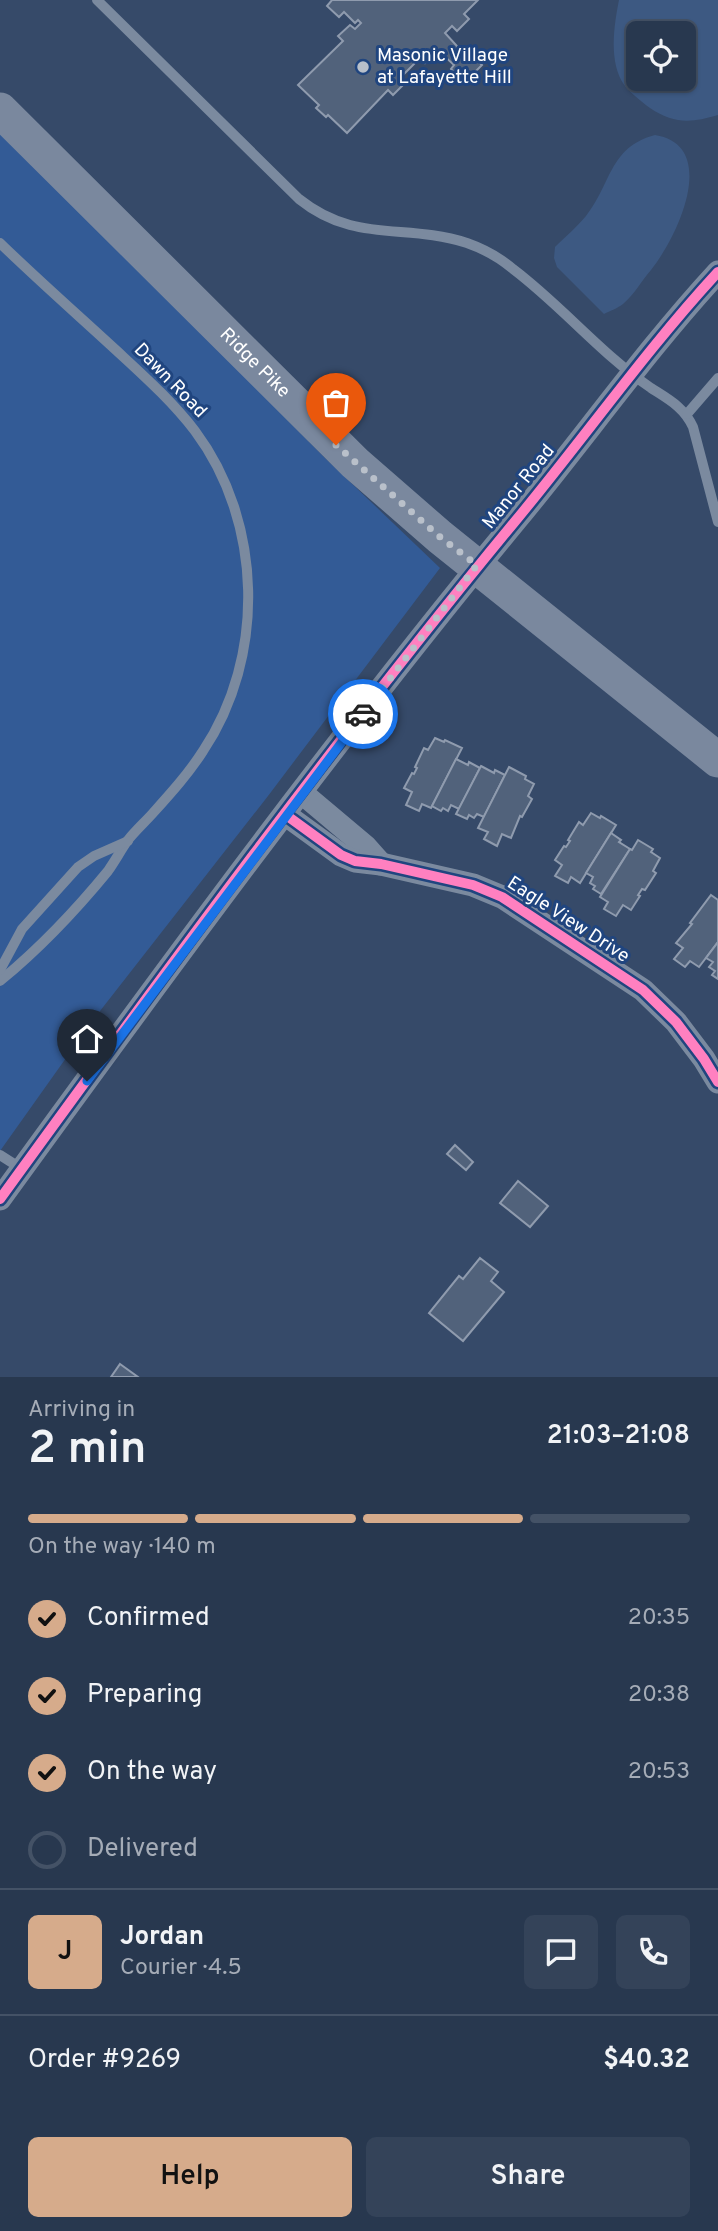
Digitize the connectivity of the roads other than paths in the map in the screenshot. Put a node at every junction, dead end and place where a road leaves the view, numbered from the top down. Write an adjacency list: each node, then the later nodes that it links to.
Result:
1 (97, 0): 5 (lane)
2 (0, 110): 9 (main road, Ridge Pike)
3 (0, 243): 13 (lane, Dawn Road)
4 (718, 272): 5 (street, Manor Road)
5 (631, 374): 7 (lane); 9 (street, Manor Road)
6 (718, 379): 7 (lane)
7 (687, 414): 8 (lane)
8 (718, 522)
9 (477, 565): 10 (main road, Ridge Pike); 11 (street, Manor Road)
10 (718, 760)
11 (302, 793): 12 (street, Manor Road); 14 (street)
12 (286, 815): 14 (street, Eagle View Drive); 19 (street, Manor Road)
13 (128, 841): 15 (lane, Dawn Road); 16 (lane, Dawn Road)
14 (381, 864): 17 (street, Eagle View Drive)
15 (0, 970)
16 (0, 981)
17 (718, 1082)
18 (0, 1155): 19 (lane)
19 (22, 1169): 20 (street, Manor Road)
20 (0, 1199)

